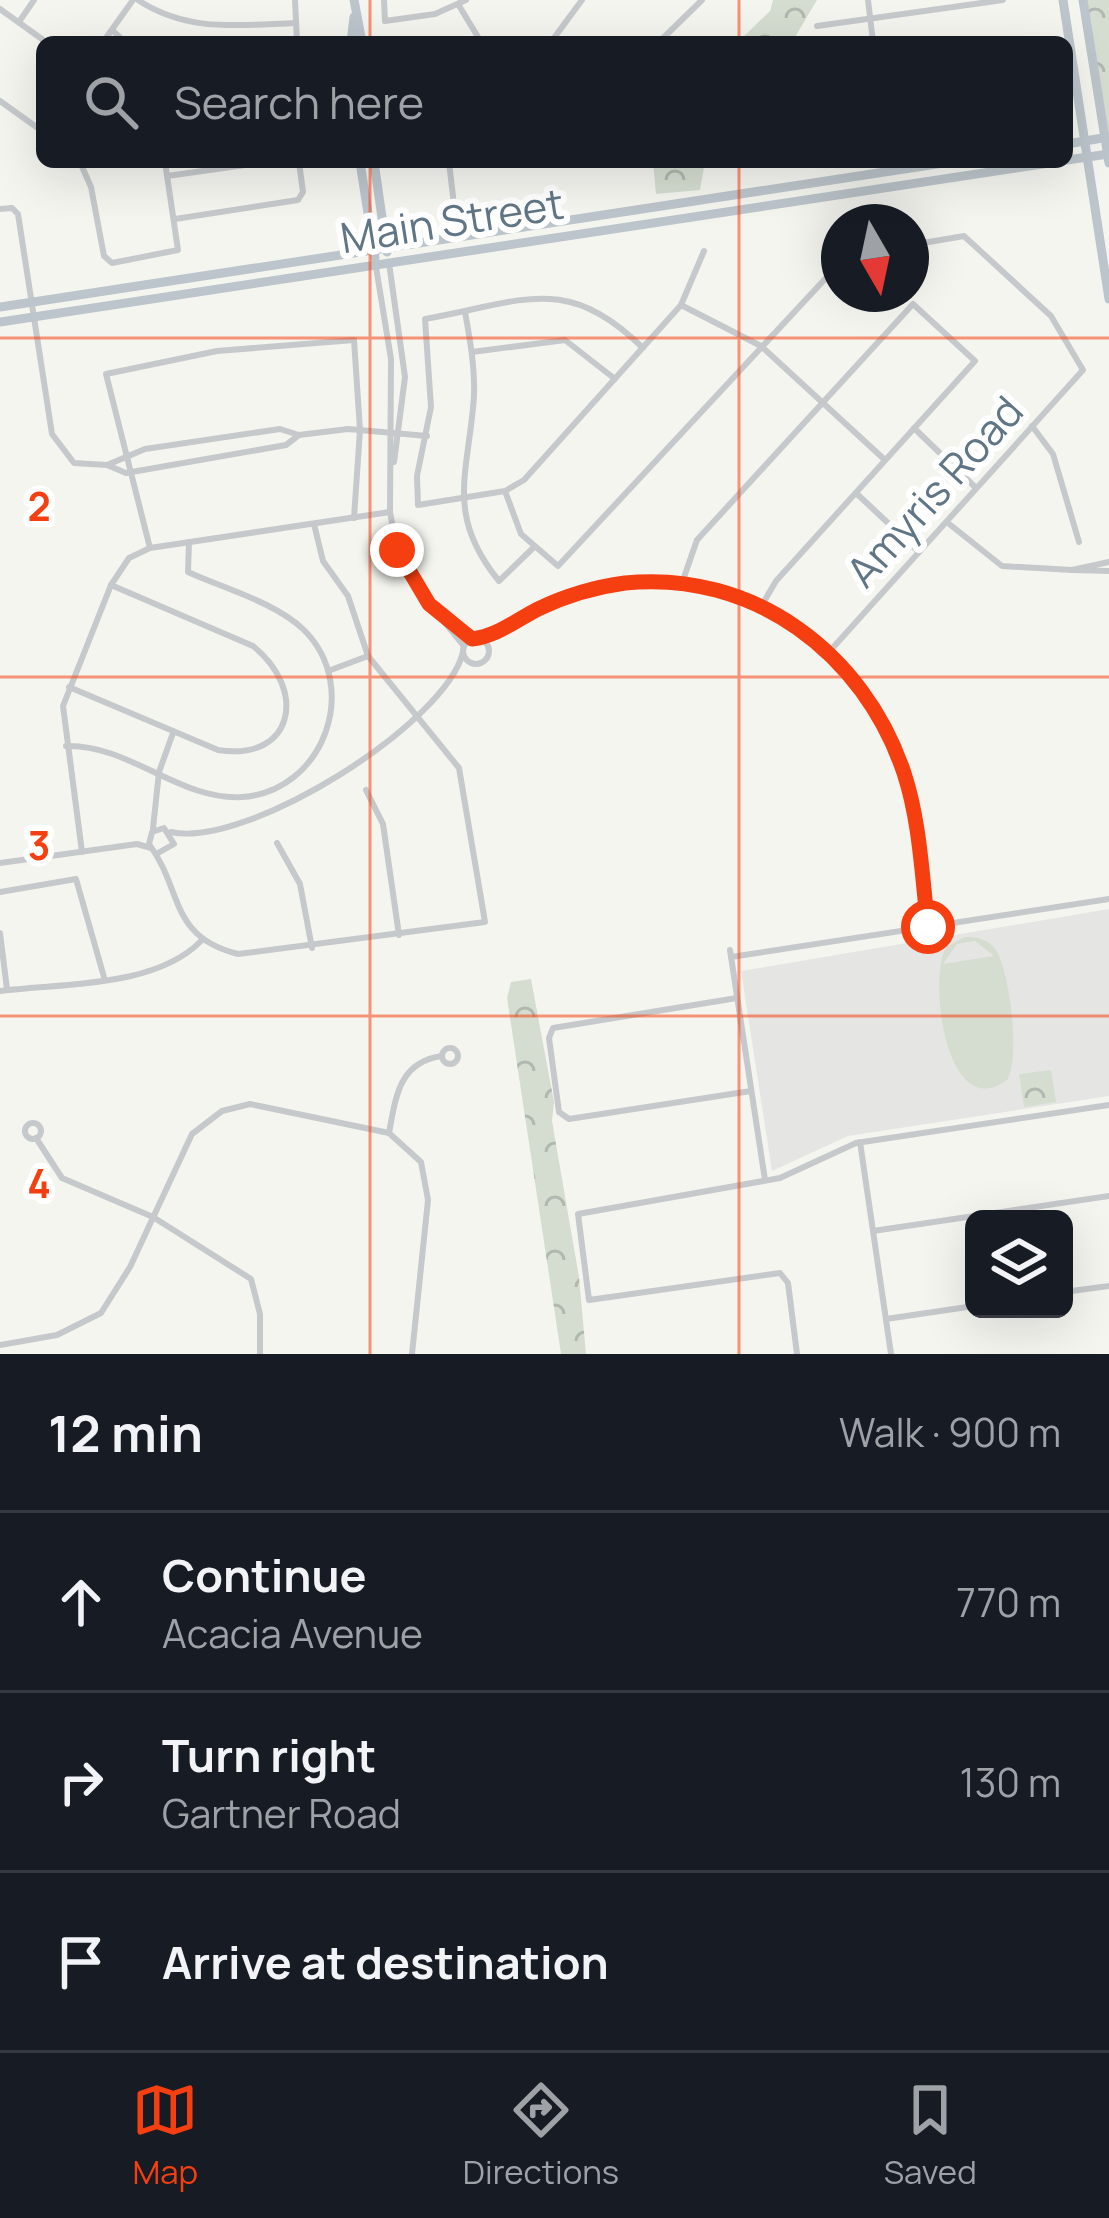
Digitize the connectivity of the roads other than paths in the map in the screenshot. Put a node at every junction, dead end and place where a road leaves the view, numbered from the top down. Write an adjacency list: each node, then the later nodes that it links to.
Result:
1 (34, 0): 15 (street)
2 (136, 0): 16 (street); 18 (street)
3 (295, 0): 16 (street)
4 (383, 0): 11 (street)
5 (582, 0): 26 (street)
6 (702, 0): 27 (street)
7 (868, 0): 14 (street)
8 (1003, 0): 14 (street)
9 (1063, 0): 29 (main road)
10 (1083, 0): 33 (main road)
11 (462, 2): 25 (street)
12 (355, 6): 23 (main road); 24 (main road)
13 (0, 9): 15 (street)
14 (870, 21): 17 (street); 28 (street)
15 (19, 22): 19 (street)
16 (296, 23): 22 (street)
17 (817, 26)
18 (112, 30): 20 (street); 21 (street)
19 (38, 36)
20 (108, 36)
21 (118, 36)
22 (297, 36)
23 (352, 36)
24 (361, 36)
25 (478, 36)
26 (555, 36)
27 (665, 36)
28 (872, 36)
29 (1069, 36)
30 (1073, 64): 34 (main road)
31 (0, 101): 32 (street)
32 (36, 127)
33 (1107, 138): 34 (main road); 37 (main road)
34 (1085, 141): 35 (main road); 36 (main road)
35 (1073, 143)
36 (1088, 157): 37 (main road); 38 (main road); 59 (main road)
37 (1109, 157)
38 (1073, 159)
39 (82, 168): 51 (street)
40 (166, 168): 48 (street)
41 (224, 168): 48 (street)
42 (299, 168): 51 (street)
43 (361, 168): 55 (main road)
44 (375, 168): 53 (main road)
45 (450, 168): 49 (street)
46 (880, 168): 53 (main road, Main Street)
47 (1016, 168): 56 (main road, Main Street)
48 (167, 176): 51 (street)
49 (454, 205)
50 (0, 209): 60 (street)
51 (175, 219)
52 (929, 241): 71 (street, Amyris Road)
53 (387, 250): 55 (main road, Main Street); 56 (main road)
54 (704, 250): 61 (street)
55 (374, 251): 57 (main road); 60 (main road, Main Street)
56 (389, 263): 57 (main road, Main Street); 75 (street)
57 (376, 265): 64 (main road, Main Street); 74 (street)
58 (821, 283): 66 (street)
59 (1109, 299)
60 (32, 302): 62 (main road, Main Street); 64 (street)
61 (681, 305): 66 (street); 67 (street)
62 (0, 307)
63 (465, 312): 67 (street); 68 (street); 77 (street)
64 (34, 316): 65 (main road, Main Street); 80 (street)
65 (0, 322)
66 (761, 346): 70 (street); 93 (street)
67 (643, 348): 69 (street)
68 (472, 352): 69 (street); 86 (street)
69 (615, 379): 84 (street)
70 (823, 403): 72 (street); 79 (street); 99 (street)
71 (1032, 426): 83 (street, Amyris Road); 92 (street)
72 (914, 428): 79 (street); 83 (street)
73 (360, 430): 74 (street); 76 (street); 78 (street); 88 (street)
74 (389, 433): 75 (street); 81 (street)
75 (402, 434): 77 (street); 81 (street)
76 (299, 435): 78 (street); 82 (street)
77 (427, 436): 86 (street)
78 (128, 455): 80 (street); 82 (street)
79 (885, 460): 85 (street)
80 (107, 465): 82 (street)
81 (393, 466): 87 (street)
82 (132, 471): 94 (street)
83 (976, 488): 89 (street, Amyris Road)
84 (505, 491): 86 (street); 93 (street)
85 (856, 493): 95 (street); 101 (street)
86 (462, 498): 93 (street)
87 (390, 512): 88 (street); 102 (street)
88 (354, 518): 90 (street)
89 (946, 521): 95 (street, Amyris Road); 97 (street)
90 (314, 524): 91 (street); 108 (street)
91 (189, 542): 94 (street); 111 (street)
92 (1079, 542)
93 (534, 547)
94 (150, 548): 100 (street)
95 (919, 552): 107 (street, Amyris Road)
96 (1109, 562): 97 (street)
97 (1072, 570): 98 (street)
98 (1109, 571)
99 (682, 583): 101 (street); 103 (street)
100 (110, 585): 112 (street); 114 (street)
101 (761, 605): 107 (street)
102 (453, 628): 104 (street); 106 (street)
103 (497, 633): 104 (street); 105 (street)
104 (474, 639): 105 (street); 106 (street)
105 (488, 647): 109 (street)
106 (463, 649): 109 (street); 110 (street)
107 (829, 652): 131 (street)
108 (368, 656): 111 (street); 113 (street)
109 (476, 664): 110 (street)
110 (457, 670): 113 (street)
111 (328, 671): 116 (street)
112 (69, 687): 114 (street); 115 (street)
113 (414, 715): 121 (street); 133 (street)
114 (173, 734): 116 (street)
115 (66, 746): 116 (street); 126 (street)
116 (159, 772): 118 (street)
117 (366, 790): 133 (street)
118 (157, 817): 119 (street); 120 (street)
119 (170, 831): 120 (street); 121 (street); 124 (street)
120 (151, 833): 123 (street); 125 (street)
121 (186, 836): 124 (street)
122 (277, 843): 135 (street)
123 (136, 844): 125 (street); 126 (street)
124 (172, 847): 125 (street); 128 (street)
125 (154, 851): 128 (street)
126 (82, 852): 127 (street)
127 (0, 863)
128 (165, 866): 134 (street)
129 (1, 891): 136 (street)
130 (1109, 899): 131 (street)
131 (928, 927): 138 (street)
132 (0, 933): 137 (street)
133 (399, 935): 135 (street)
134 (201, 940): 135 (street); 136 (street)
135 (312, 948)
136 (104, 977): 137 (street)
137 (4, 991)
138 (737, 998): 140 (street); 140 (street)
139 (442, 1056): 142 (street)
140 (751, 1090): 145 (street)
141 (1109, 1105): 144 (street)
142 (389, 1133): 147 (street); 155 (street)
143 (36, 1138): 147 (street)
144 (860, 1142): 145 (street); 148 (street)
145 (764, 1180): 156 (street)
146 (1109, 1196): 148 (street)
147 (153, 1217): 153 (street); 154 (street)
148 (873, 1232): 152 (street)
149 (1109, 1286): 150 (street)
150 (1073, 1291)
151 (965, 1307): 152 (street)
152 (886, 1319): 157 (street)
153 (0, 1345)
154 (260, 1354)
155 (412, 1354)
156 (797, 1354)
157 (892, 1354)

